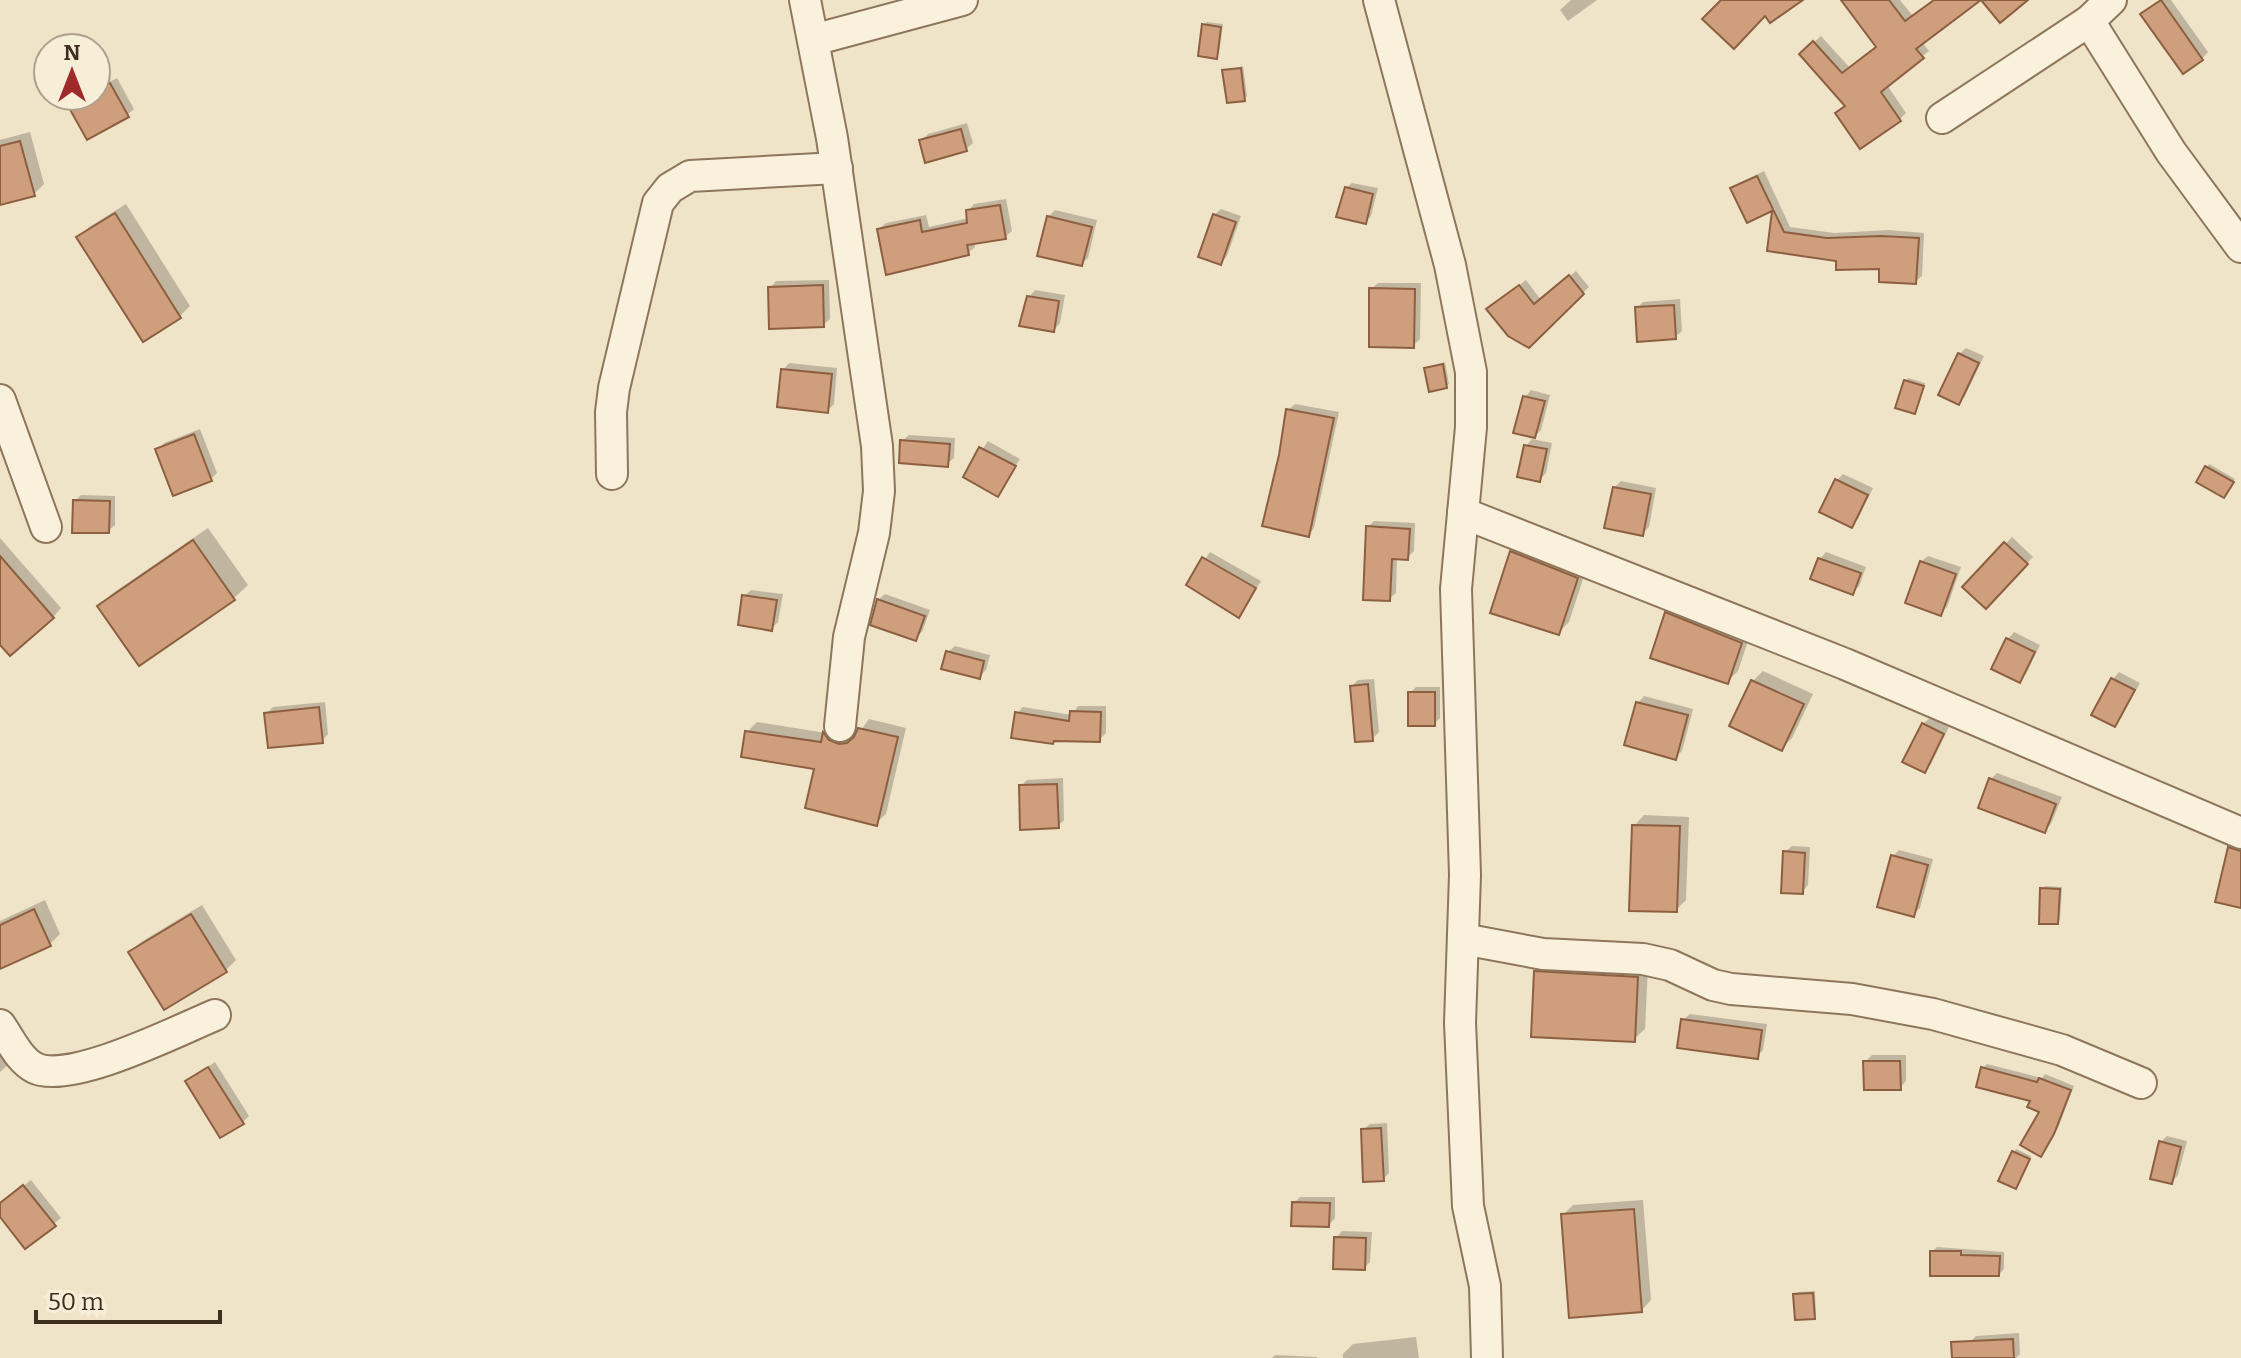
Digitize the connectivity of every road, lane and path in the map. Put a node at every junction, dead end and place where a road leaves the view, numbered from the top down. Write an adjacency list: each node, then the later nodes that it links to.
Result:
1 (805, 0): 6 (street)
2 (962, 0): 6 (street)
3 (1379, 0): 12 (street)
4 (2111, 0): 5 (street)
5 (2089, 21): 7 (street); 9 (street)
6 (813, 40): 8 (street)
7 (1942, 118)
8 (837, 168): 11 (street); 14 (street)
9 (2241, 247)
10 (0, 400): 13 (street)
11 (612, 474)
12 (1463, 513): 15 (street); 16 (street)
13 (46, 527)
14 (840, 726)
15 (2241, 833)
16 (1463, 939): 19 (street); 20 (street)
17 (215, 1015): 18 (street)
18 (0, 1025)
19 (2141, 1083)
20 (1487, 1358)

